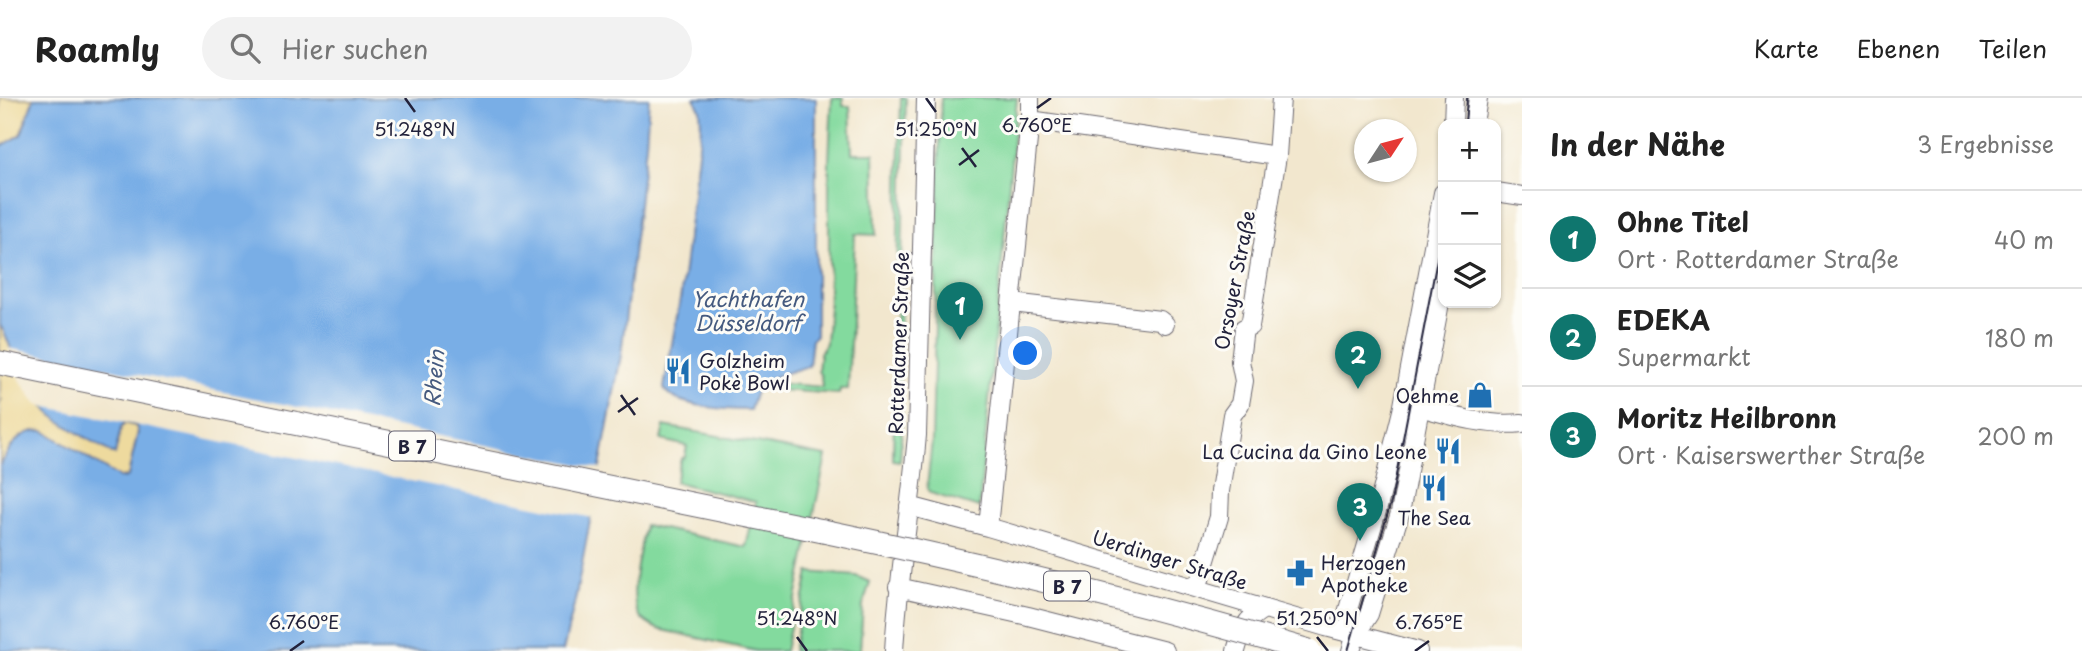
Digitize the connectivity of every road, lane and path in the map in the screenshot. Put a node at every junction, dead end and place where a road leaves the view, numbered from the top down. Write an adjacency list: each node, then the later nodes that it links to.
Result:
1 (926, 98): 20 (street, Rotterdamer Straße)
2 (1030, 98): 8 (street)
3 (1281, 98): 9 (street, Orsoyer Straße)
4 (1454, 98): 6 (street)
5 (1478, 98): 7 (street)
6 (1453, 119)
7 (1475, 119)
8 (1030, 120): 9 (street); 13 (street)
9 (1277, 156): 24 (street, Orsoyer Straße)
10 (1501, 193): 11 (street)
11 (1522, 196)
12 (1438, 219): 26 (street)
13 (1012, 303): 15 (street); 21 (street)
14 (1439, 308): 18 (street)
15 (1165, 324)
16 (0, 363): 22 (main road, B 7)
17 (0, 378): 22 (main road, B 7)
18 (1420, 407): 19 (street); 26 (street)
19 (1522, 423)
20 (909, 506): 21 (street, Uerdinger Straße); 23 (street, Rotterdamer Straße)
21 (988, 527): 24 (street, Uerdinger Straße)
22 (822, 539): 32 (main road, B 7); 33 (main road, B 7, bridge)
23 (898, 587): 27 (street); 29 (street, Rotterdamer Straße)
24 (1197, 589): 25 (street, Uerdinger Straße)
25 (1264, 609): 26 (street, Uerdinger Straße); 31 (street)
26 (1354, 643): 28 (street, Uerdinger Straße)
27 (1121, 645): 30 (street)
28 (1391, 647): 34 (street, Uerdinger Straße)
29 (894, 651)
30 (1165, 651)
31 (1236, 651)
32 (1257, 651)
33 (1309, 651)
34 (1418, 651)

